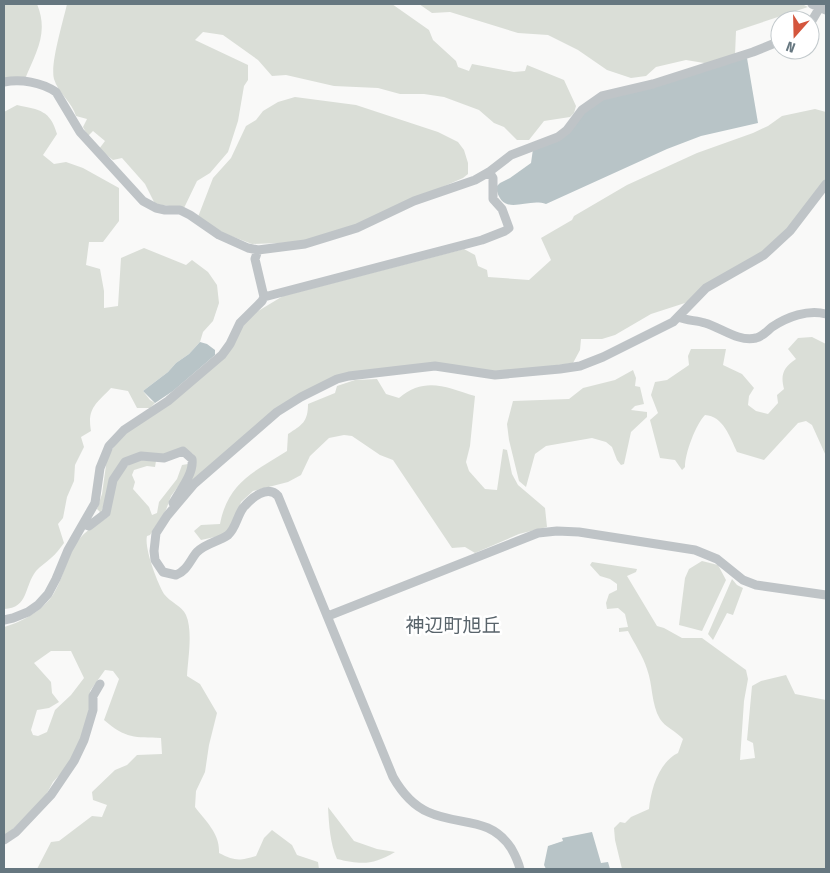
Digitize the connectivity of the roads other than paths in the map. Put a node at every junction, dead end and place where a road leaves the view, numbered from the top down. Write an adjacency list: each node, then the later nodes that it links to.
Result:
1 (770, 45): 3 (street)
2 (4, 82): 5 (street)
3 (489, 172): 5 (street); 6 (street)
4 (826, 184): 8 (street)
5 (258, 250): 6 (street)
6 (264, 297): 10 (street)
7 (826, 314): 8 (street)
8 (679, 317): 9 (street)
9 (176, 507): 10 (street); 12 (street)
10 (84, 524): 13 (street)
11 (826, 595): 12 (street)
12 (328, 616): 16 (street)
13 (4, 620)
14 (100, 684): 15 (street)
15 (4, 840)
16 (520, 869)

